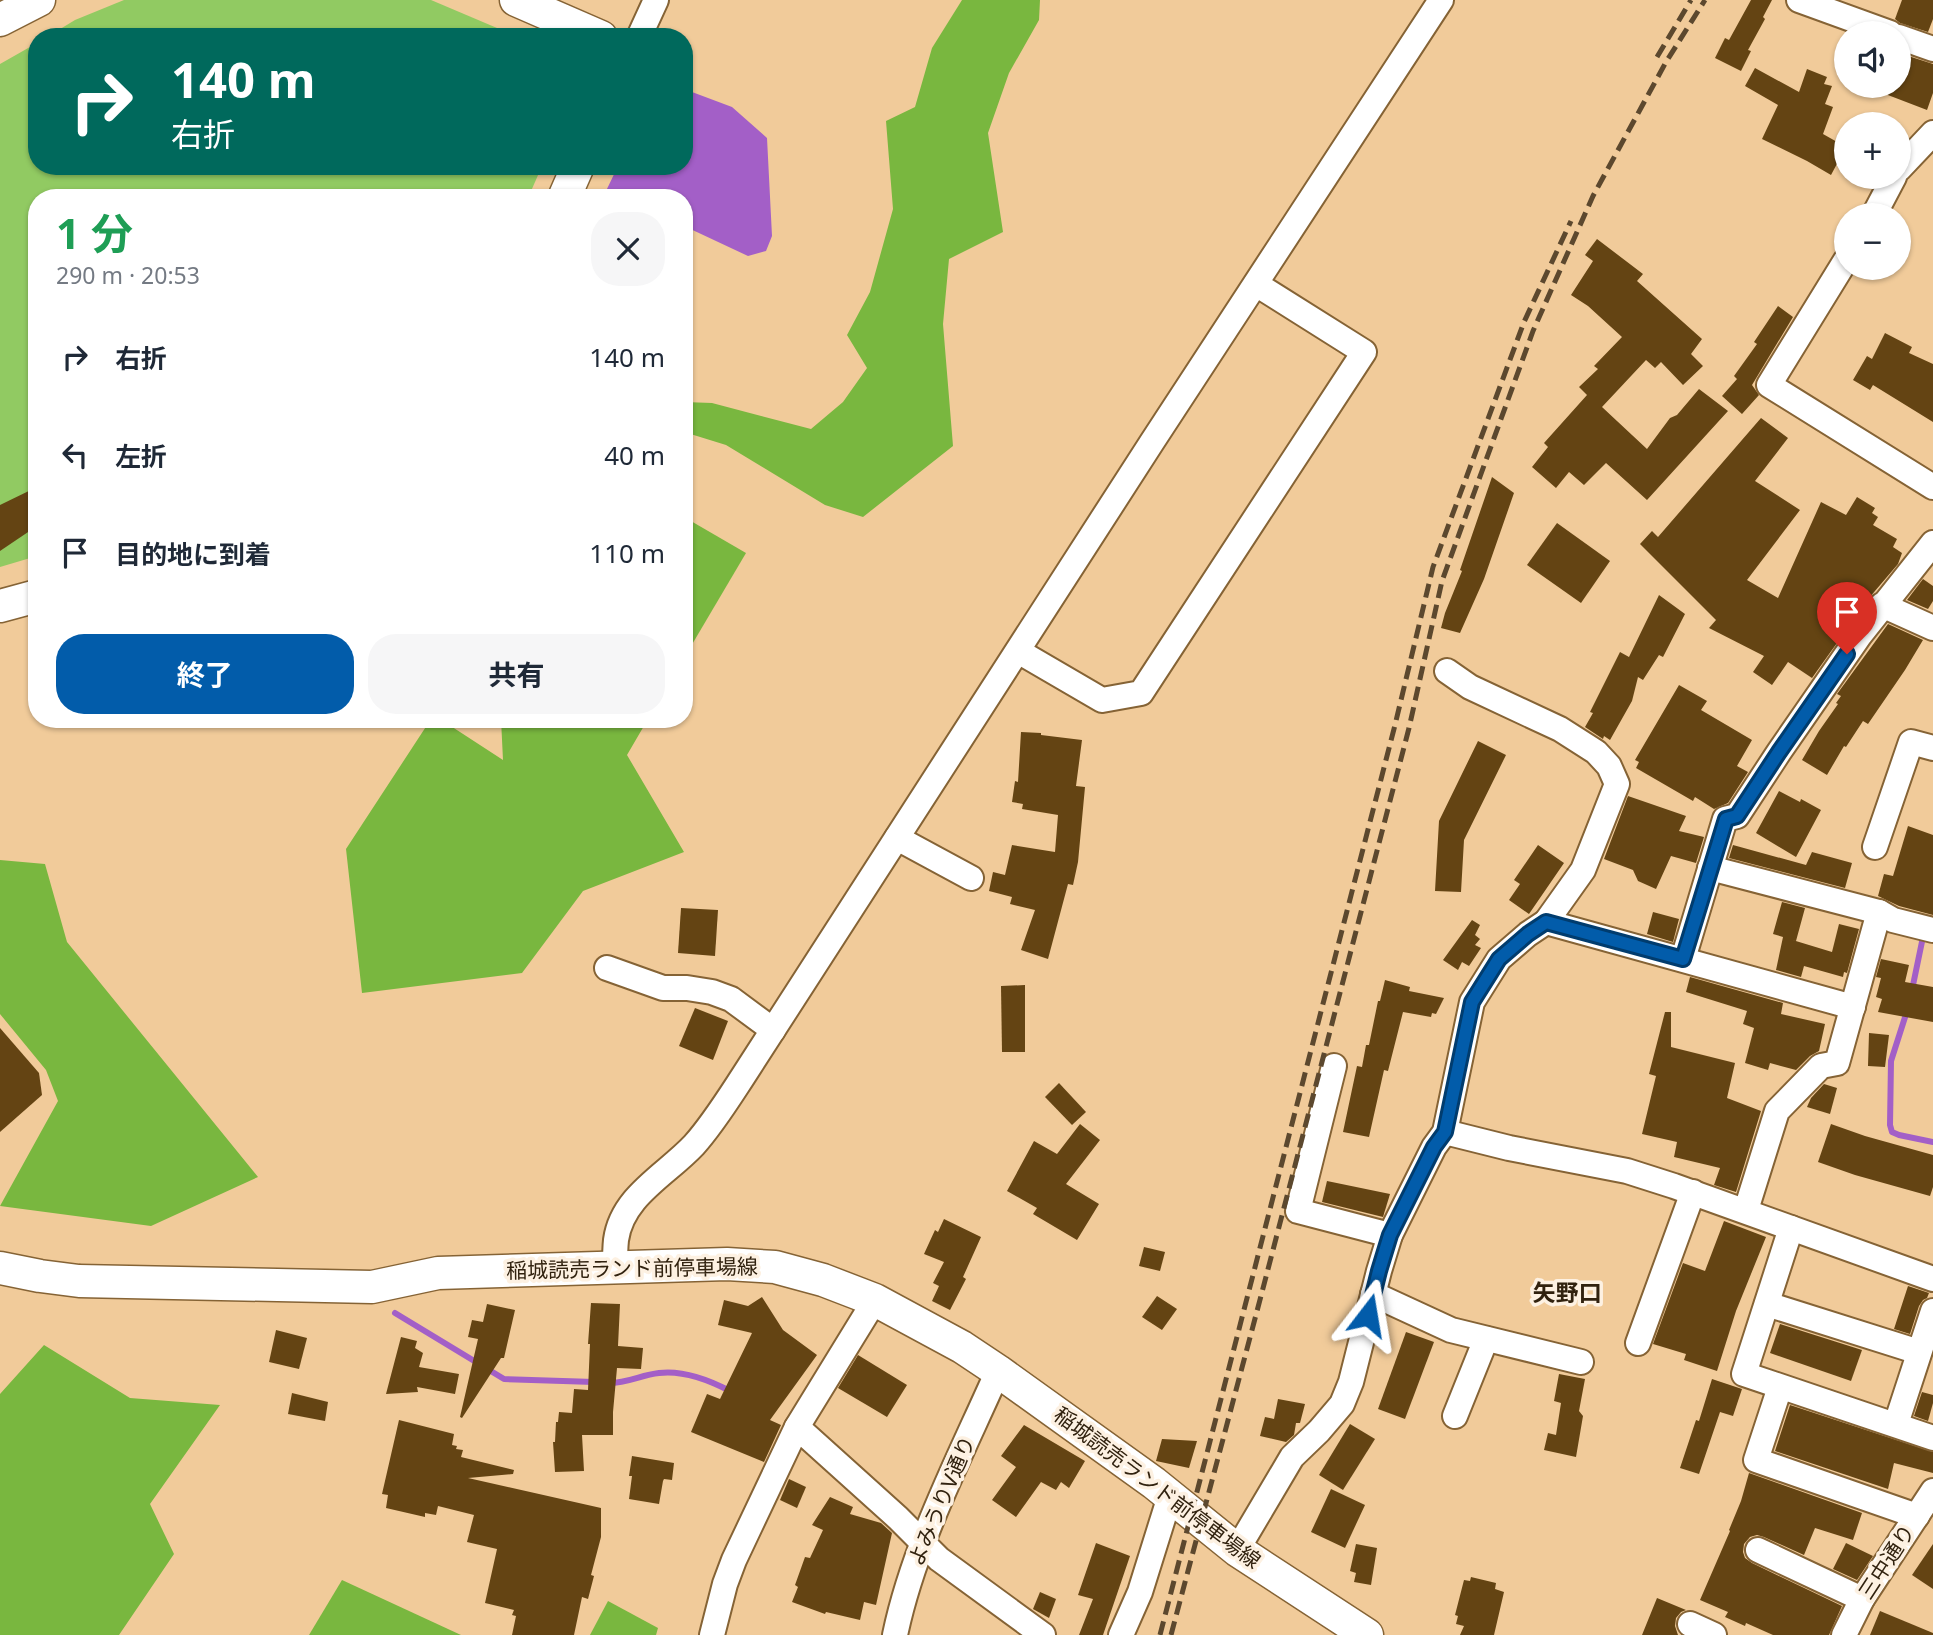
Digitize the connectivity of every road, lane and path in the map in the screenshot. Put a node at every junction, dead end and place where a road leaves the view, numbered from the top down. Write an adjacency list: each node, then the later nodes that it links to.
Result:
1 (39, 0): 6 (main road)
2 (516, 0): 8 (main road)
3 (656, 0): 9 (street)
4 (1441, 0): 15 (street)
5 (1799, 0): 7 (street)
6 (0, 20)
7 (1857, 21)
8 (580, 28)
9 (643, 28)
10 (1911, 41): 11 (street)
11 (1933, 49)
12 (1933, 133): 13 (street)
13 (1911, 156)
14 (1834, 280): 16 (street)
15 (1256, 284): 22 (street); 22 (street)
16 (1933, 487)
17 (1933, 543): 19 (street)
18 (28, 598): 20 (main road)
19 (1882, 605): 21 (street); 27 (street)
20 (0, 606)
21 (1933, 628)
22 (1018, 650): 25 (street)
23 (1447, 671): 30 (street)
24 (1933, 748): 26 (street)
25 (897, 838): 28 (street); 35 (street)
26 (1875, 847)
27 (1710, 868): 29 (street); 32 (street)
28 (971, 878)
29 (1879, 912): 31 (street); 34 (street)
30 (1546, 922): 32 (street); 37 (street)
31 (1933, 930)
32 (1683, 959): 34 (street)
33 (607, 968): 35 (street)
34 (1853, 1007): 39 (street)
35 (773, 1030): 43 (street)
36 (1334, 1066): 41 (street)
37 (1445, 1132): 38 (street); 41 (street)
38 (1693, 1192): 39 (street); 50 (street)
39 (1746, 1210): 40 (street)
40 (1791, 1228): 44 (street); 47 (street)
41 (1390, 1235): 45 (street)
42 (0, 1268): 43 (main road, 稲城読売ランド前停車場線)
43 (615, 1268): 46 (main road, 稲城読売ランド前停車場線)
44 (1933, 1279)
45 (1373, 1294): 49 (street); 63 (street)
46 (875, 1300): 53 (main road, 稲城読売ランド前停車場線); 57 (street)
47 (1767, 1304): 51 (street); 54 (street)
48 (1933, 1311): 51 (street)
49 (1486, 1339): 52 (street); 55 (street)
50 (1638, 1343)
51 (1919, 1352): 56 (street)
52 (1581, 1362)
53 (998, 1371): 60 (main road, 稲城読売ランド前停車場線); 62 (street, よみうりV通り)
54 (1780, 1387): 56 (street); 61 (street)
55 (1455, 1416)
56 (1896, 1424): 58 (street)
57 (797, 1427): 62 (street); 67 (street)
58 (1933, 1438)
59 (1933, 1491): 61 (street, 三中通り)
60 (1170, 1496): 63 (main road, 稲城読売ランド前停車場線); 70 (street)
61 (1917, 1516): 65 (street, 三中通り)
62 (922, 1543): 68 (street, よみうりV通り); 69 (street)
63 (1237, 1550): 71 (main road, 稲城読売ランド前停車場線)
64 (1758, 1550): 65 (street)
65 (1862, 1599): 73 (street, 三中通り)
66 (1690, 1624): 72 (street)
67 (712, 1635)
68 (895, 1635)
69 (1043, 1635)
70 (1121, 1635)
71 (1367, 1635)
72 (1714, 1635)
73 (1844, 1635)

